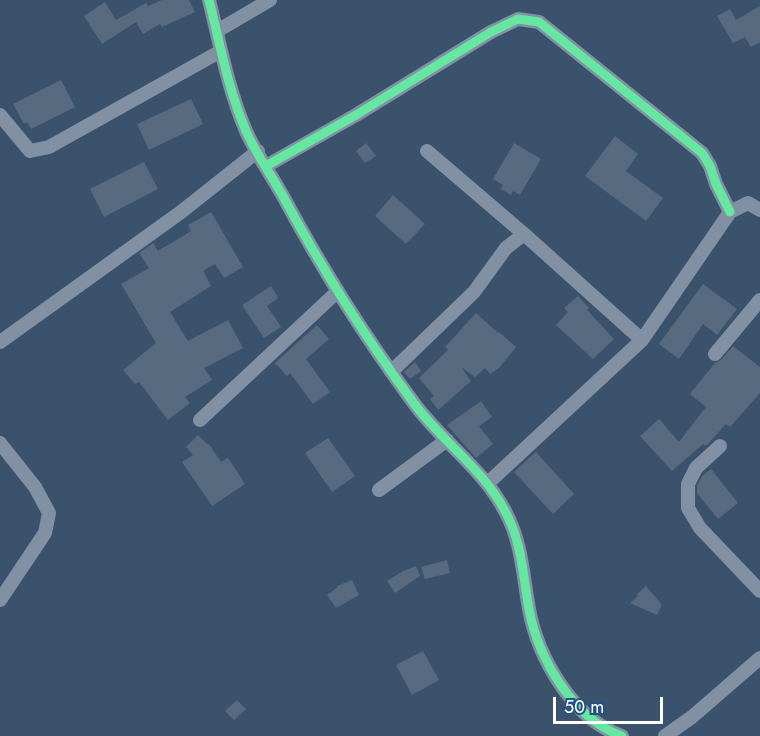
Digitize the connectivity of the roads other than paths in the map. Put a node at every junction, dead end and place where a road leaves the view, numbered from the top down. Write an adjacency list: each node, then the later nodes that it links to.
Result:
1 (209, 0): 3 (street)
2 (270, 0): 3 (street)
3 (217, 31): 4 (street)
4 (221, 51): 5 (street); 6 (street)
5 (3, 125)
6 (258, 151): 8 (street); 15 (street)
7 (427, 151): 11 (street)
8 (266, 166): 10 (street); 12 (street)
9 (760, 210): 10 (street)
10 (730, 212): 14 (street)
11 (524, 234): 14 (street); 17 (street)
12 (338, 291): 17 (street); 18 (street)
13 (760, 300): 16 (street)
14 (642, 340): 22 (street)
15 (0, 342)
16 (715, 354)
17 (391, 372): 19 (street)
18 (200, 420)
19 (447, 440): 22 (street); 23 (street)
20 (0, 443): 25 (street)
21 (720, 446): 24 (street)
22 (488, 483): 27 (street)
23 (379, 490)
24 (760, 591)
25 (0, 600)
26 (760, 658): 28 (street)
27 (621, 736)
28 (665, 736)

